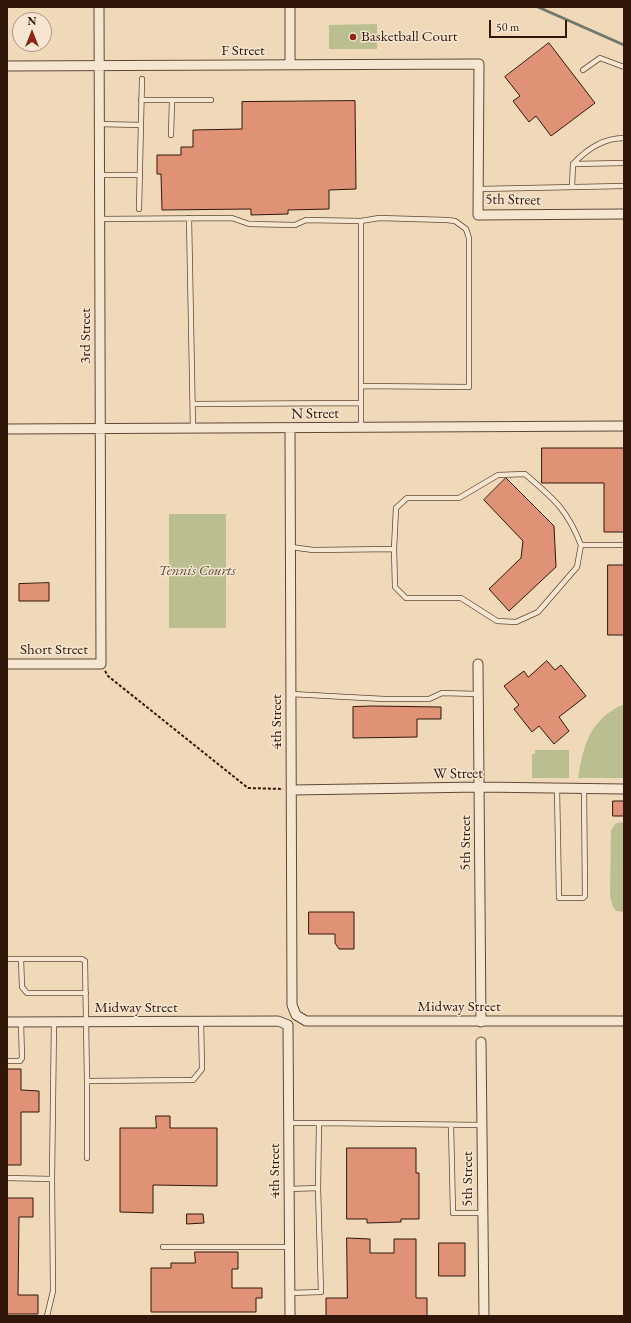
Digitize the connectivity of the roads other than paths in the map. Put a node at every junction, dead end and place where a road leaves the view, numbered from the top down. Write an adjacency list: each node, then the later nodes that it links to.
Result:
1 (99, 7): 6 (street, 3rd Street)
2 (290, 7): 4 (street)
3 (479, 64): 4 (street, F Street); 23 (street, 5th Street)
4 (290, 65): 6 (street, F Street)
5 (7, 66): 6 (street, F Street)
6 (98, 66): 13 (street, 3rd Street)
7 (624, 68): 8 (lane)
8 (583, 70)
9 (142, 79): 10 (lane)
10 (141, 100): 11 (lane); 14 (lane)
11 (172, 100): 12 (lane); 15 (lane)
12 (211, 100)
13 (98, 124): 14 (lane); 19 (street, 3rd Street)
14 (141, 125): 20 (lane)
15 (171, 135)
16 (624, 138): 18 (lane)
17 (624, 163): 18 (lane)
18 (573, 164): 22 (lane)
19 (99, 175): 20 (lane); 27 (street, 3rd Street)
20 (140, 175): 24 (lane)
21 (624, 186): 22 (lane)
22 (572, 188): 23 (lane)
23 (479, 189): 25 (street, 5th Street)
24 (139, 209)
25 (624, 214)
26 (189, 218): 27 (lane); 28 (lane); 31 (lane)
27 (99, 219): 36 (street, 3rd Street)
28 (361, 221): 29 (lane); 29 (lane)
29 (361, 386): 30 (lane)
30 (361, 403): 31 (lane); 34 (lane)
31 (193, 404): 37 (lane)
32 (624, 426): 34 (street, N Street)
33 (290, 428): 34 (street, N Street); 37 (street, N Street); 40 (street, 4th Street)
34 (361, 428)
35 (7, 429): 36 (street, N Street)
36 (100, 429): 37 (street, N Street); 43 (street, 3rd Street)
37 (193, 429)
38 (581, 546): 39 (lane); 41 (lane); 41 (lane)
39 (624, 546)
40 (291, 547): 41 (lane); 45 (street, 4th Street)
41 (394, 549)
42 (7, 664): 43 (street, Short Street)
43 (101, 664)
44 (478, 664): 46 (street, 5th Street)
45 (291, 694): 46 (lane); 51 (street, 4th Street)
46 (479, 694): 47 (street, 5th Street)
47 (480, 787): 48 (street, W Street); 51 (street, W Street); 62 (street, 5th Street)
48 (557, 788): 49 (street, W Street); 49 (lane)
49 (584, 788): 50 (street, W Street)
50 (624, 789)
51 (292, 790): 55 (street, 4th Street)
52 (7, 959): 53 (lane)
53 (21, 959): 54 (lane); 54 (lane)
54 (86, 993): 61 (lane)
55 (296, 1015): 62 (street, Midway Street)
56 (201, 1021): 61 (street, Midway Street); 63 (street, Midway Street); 66 (lane)
57 (624, 1021): 62 (street, Midway Street)
58 (7, 1022): 59 (street, Midway Street)
59 (21, 1022): 60 (street, Midway Street); 65 (lane)
60 (54, 1022): 61 (street, Midway Street); 73 (lane)
61 (86, 1022): 66 (lane)
62 (481, 1022)
63 (288, 1025): 67 (street, 4th Street)
64 (482, 1042): 70 (street, 5th Street)
65 (7, 1061)
66 (87, 1081): 71 (lane)
67 (289, 1123): 68 (lane); 75 (street, 4th Street)
68 (319, 1123): 69 (lane); 74 (lane)
69 (452, 1124): 70 (lane); 76 (lane)
70 (482, 1124): 76 (street, 5th Street)
71 (88, 1158)
72 (7, 1178): 73 (lane)
73 (52, 1179): 80 (lane)
74 (318, 1188): 75 (lane); 79 (lane)
75 (289, 1189): 77 (street, 4th Street)
76 (483, 1213): 82 (street, 5th Street)
77 (289, 1246): 78 (lane); 79 (street, 4th Street)
78 (163, 1247)
79 (290, 1293): 81 (street, 4th Street)
80 (47, 1316)
81 (290, 1316)
82 (484, 1316)

